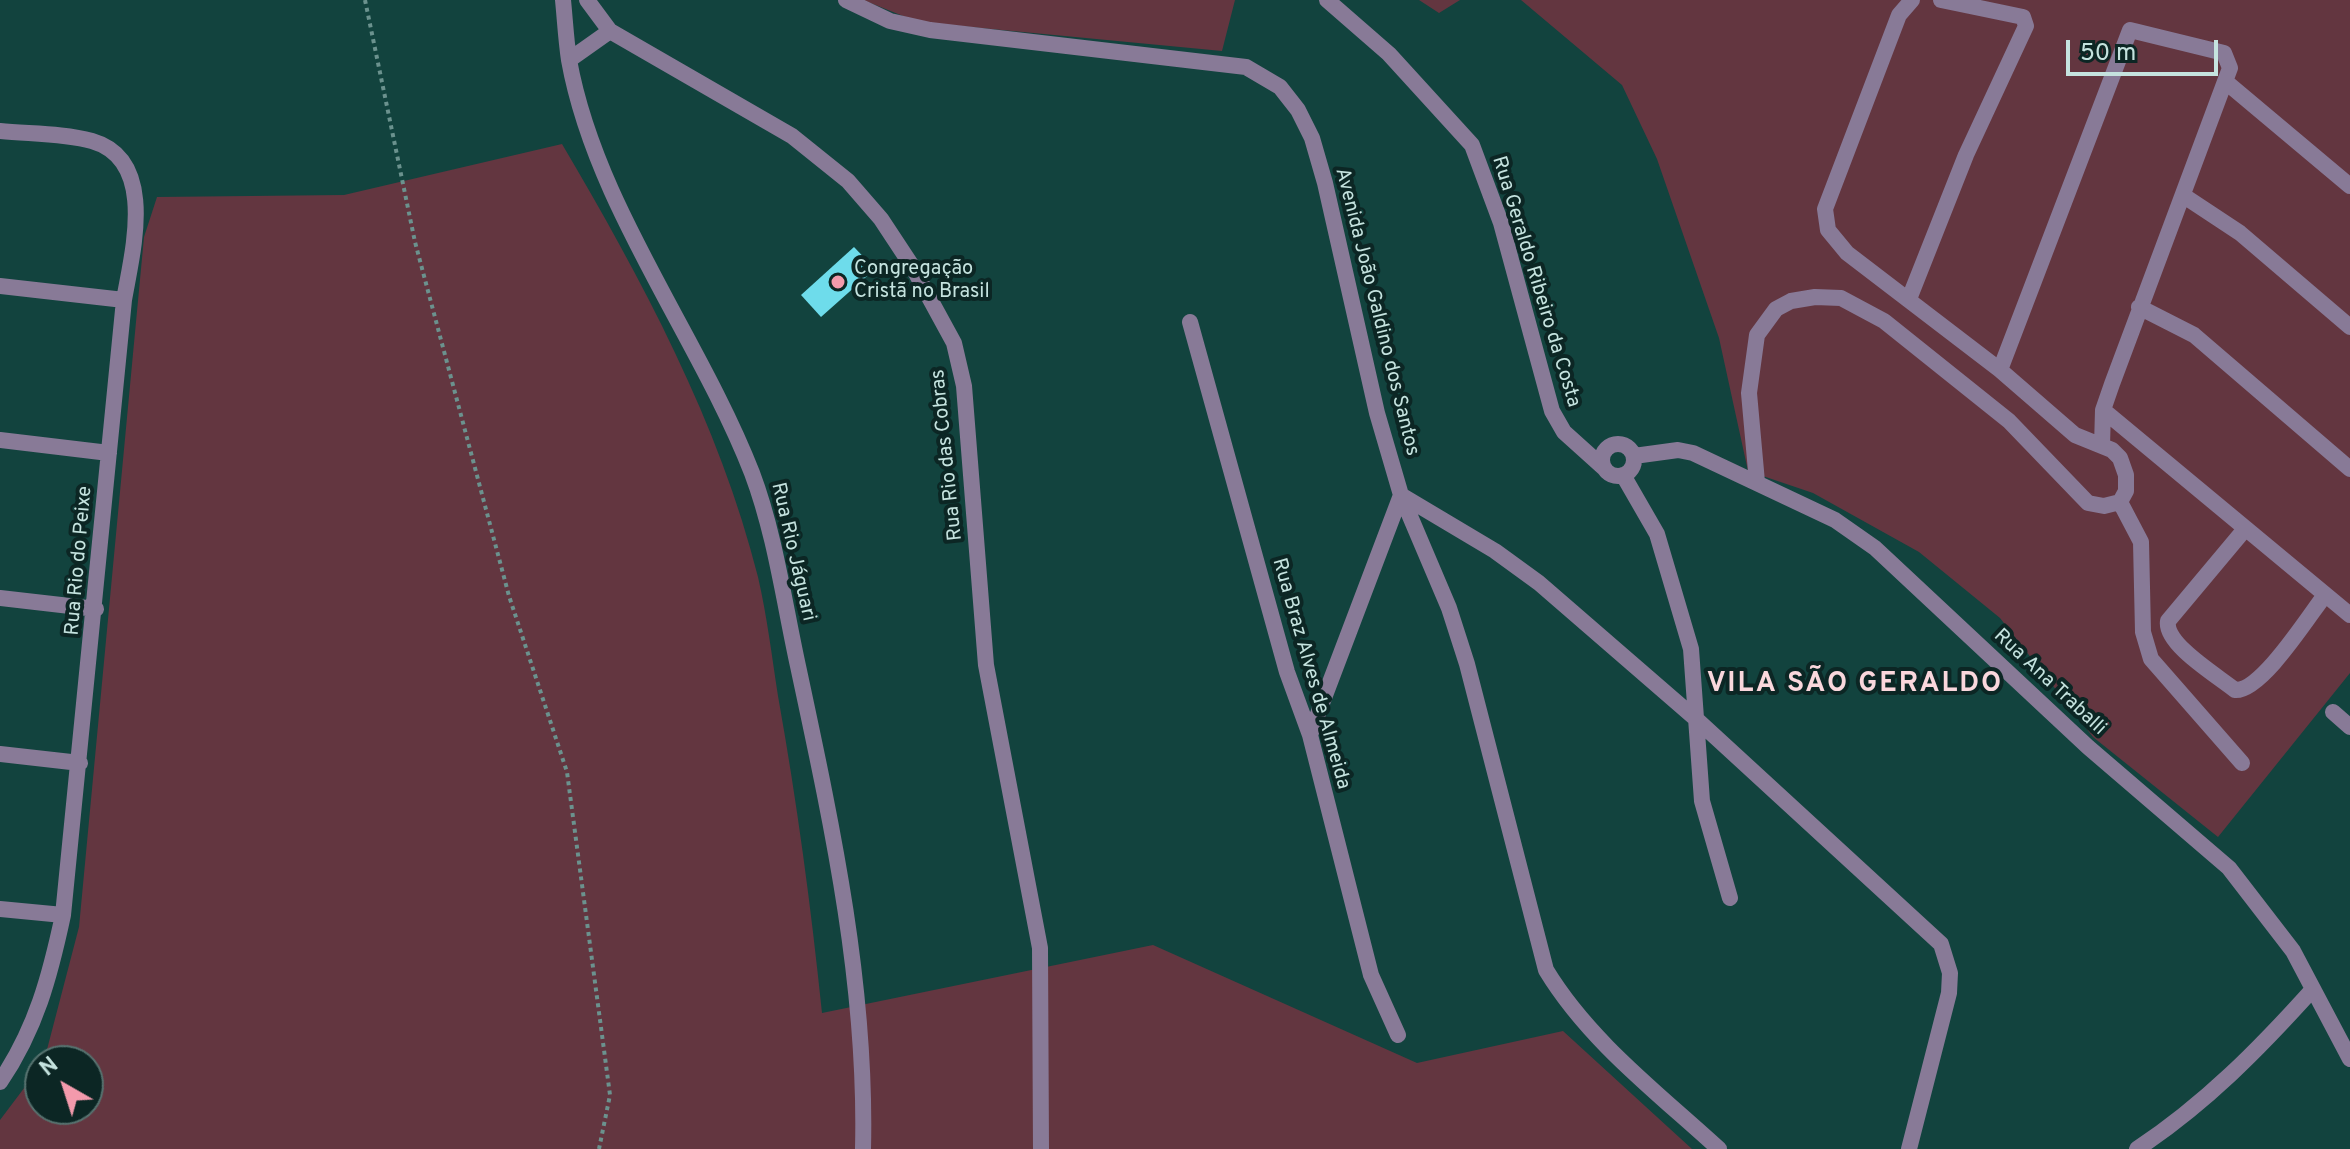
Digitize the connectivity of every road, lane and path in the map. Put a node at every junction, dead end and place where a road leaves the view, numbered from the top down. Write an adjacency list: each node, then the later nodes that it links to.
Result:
1 (365, 0): 54 (path)
2 (563, 0): 9 (street, Rua Rio Jáguari)
3 (587, 0): 8 (street, Rua Rio das Cobras)
4 (846, 0): 32 (street, Avenida João Galdino dos Santos)
5 (1327, 0): 22 (street, Rua Geraldo Ribeiro da Costa)
6 (1912, 0): 15 (street)
7 (1941, 0): 15 (street)
8 (610, 31): 9 (street); 56 (street, Rua Rio das Cobras)
9 (569, 60): 55 (street, Rua Rio Jáguari)
10 (2226, 82): 12 (street); 13 (street); 20 (street)
11 (0, 131): 16 (street, Rua Rio do Peixe)
12 (2350, 186)
13 (2184, 196): 17 (street); 19 (street)
14 (0, 286): 16 (street)
15 (1909, 299): 20 (street)
16 (124, 300): 26 (street, Rua Rio do Peixe)
17 (2139, 307): 21 (street); 29 (street)
18 (1190, 322): 42 (street, Rua Braz Alves de Almeida)
19 (2350, 327)
20 (2000, 370): 24 (street)
21 (2103, 410): 24 (street); 34 (street)
22 (1571, 439): 25 (street); 28 (street, Rua Geraldo Ribeiro da Costa)
23 (0, 440): 26 (street)
24 (2102, 446): 33 (street)
25 (1610, 447): 27 (street); 28 (street)
26 (109, 453): 37 (street, Rua Rio do Peixe)
27 (1634, 456): 30 (street); 31 (street, Rua Ana Traballi)
28 (1604, 468): 30 (street)
29 (2350, 469)
30 (1623, 475): 40 (street)
31 (1757, 482): 33 (street); 49 (street, Rua Ana Traballi)
32 (1401, 495): 40 (street); 42 (street); 57 (street, Avenida João Galdino dos Santos)
33 (2120, 502): 45 (street)
34 (2245, 529): 35 (street); 35 (street)
35 (2325, 595): 38 (street)
36 (0, 598): 37 (street)
37 (96, 609): 44 (street, Rua Rio do Peixe)
38 (2350, 615)
39 (2333, 712): 41 (street)
40 (1696, 719): 46 (street); 58 (street)
41 (2350, 727)
42 (1310, 735): 50 (street, Rua Braz Alves de Almeida)
43 (0, 754): 44 (street)
44 (80, 763): 48 (street, Rua Rio do Peixe)
45 (2242, 763)
46 (1730, 898)
47 (0, 909): 48 (street)
48 (63, 915): 52 (street, Rua Rio do Peixe)
49 (2313, 989): 51 (street, Rua Ana Traballi); 59 (street)
50 (1398, 1035)
51 (2350, 1059)
52 (6, 1065): 53 (street, Rua Rio do Peixe)
53 (0, 1082)
54 (599, 1149)
55 (863, 1149)
56 (1041, 1149)
57 (1719, 1149)
58 (1909, 1149)
59 (2137, 1149)

